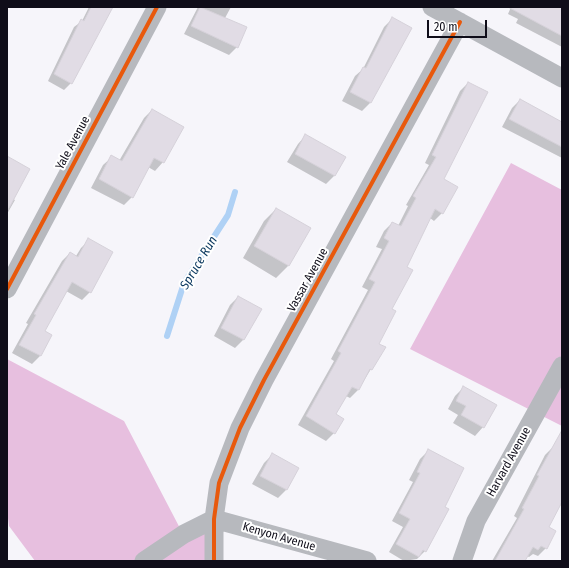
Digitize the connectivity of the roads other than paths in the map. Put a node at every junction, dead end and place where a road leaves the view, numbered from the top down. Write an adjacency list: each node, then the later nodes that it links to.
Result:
1 (157, 7): 5 (street, Yale Avenue)
2 (432, 7): 3 (street)
3 (460, 22): 4 (street); 7 (street, Vassar Avenue)
4 (562, 78)
5 (7, 289)
6 (562, 366): 11 (street, Harvard Avenue)
7 (214, 519): 8 (street); 9 (street, Vassar Avenue); 10 (street, Kenyon Avenue)
8 (144, 561)
9 (214, 561)
10 (367, 561)
11 (462, 561)

